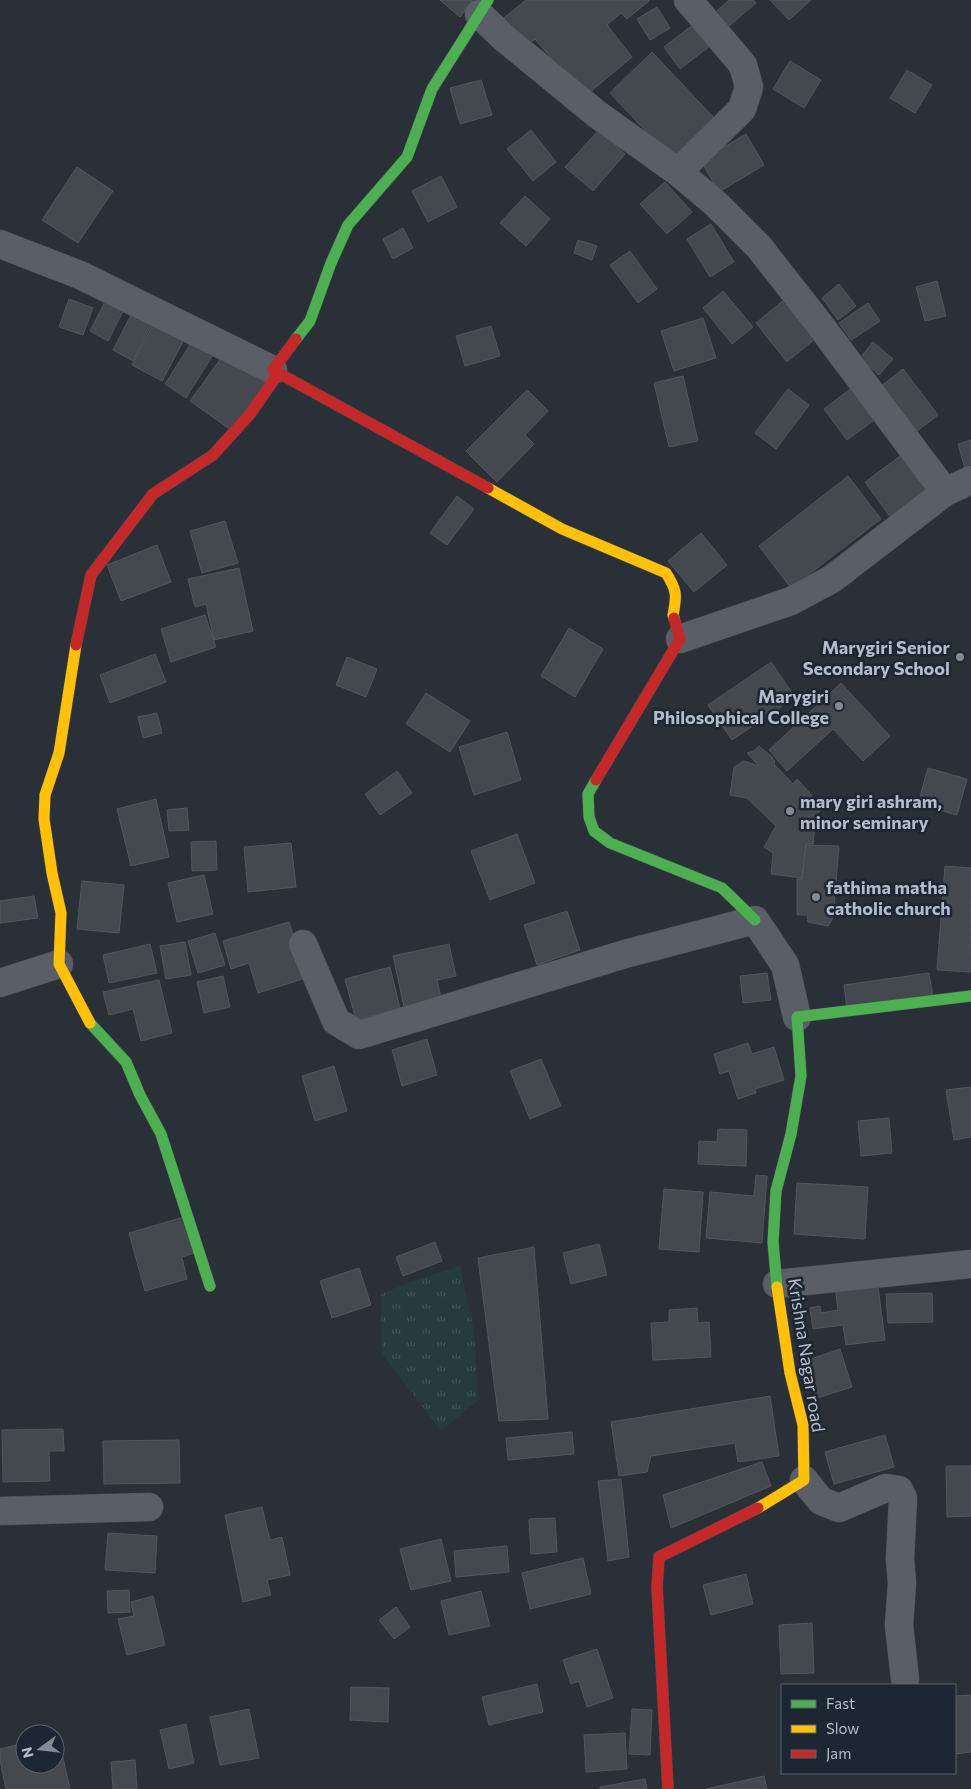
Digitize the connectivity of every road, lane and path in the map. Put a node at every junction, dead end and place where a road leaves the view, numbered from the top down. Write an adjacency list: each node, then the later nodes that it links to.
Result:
1 (688, 0): 3 (street)
2 (483, 7): 3 (street); 5 (street)
3 (678, 172): 7 (street)
4 (0, 244): 5 (street)
5 (276, 372): 8 (street); 11 (street)
6 (971, 480): 7 (street)
7 (945, 492): 8 (street)
8 (680, 639): 9 (street)
9 (755, 920): 10 (street); 14 (street)
10 (303, 944)
11 (59, 964): 12 (street); 17 (street)
12 (0, 983)
13 (971, 996): 14 (street)
14 (797, 1017): 16 (street, Krishna Nagar road)
15 (971, 1264): 16 (street)
16 (777, 1284): 18 (street, Krishna Nagar road)
17 (210, 1286)
18 (804, 1480): 21 (street); 22 (street)
19 (149, 1506): 20 (street)
20 (0, 1511)
21 (905, 1678)
22 (668, 1789)

